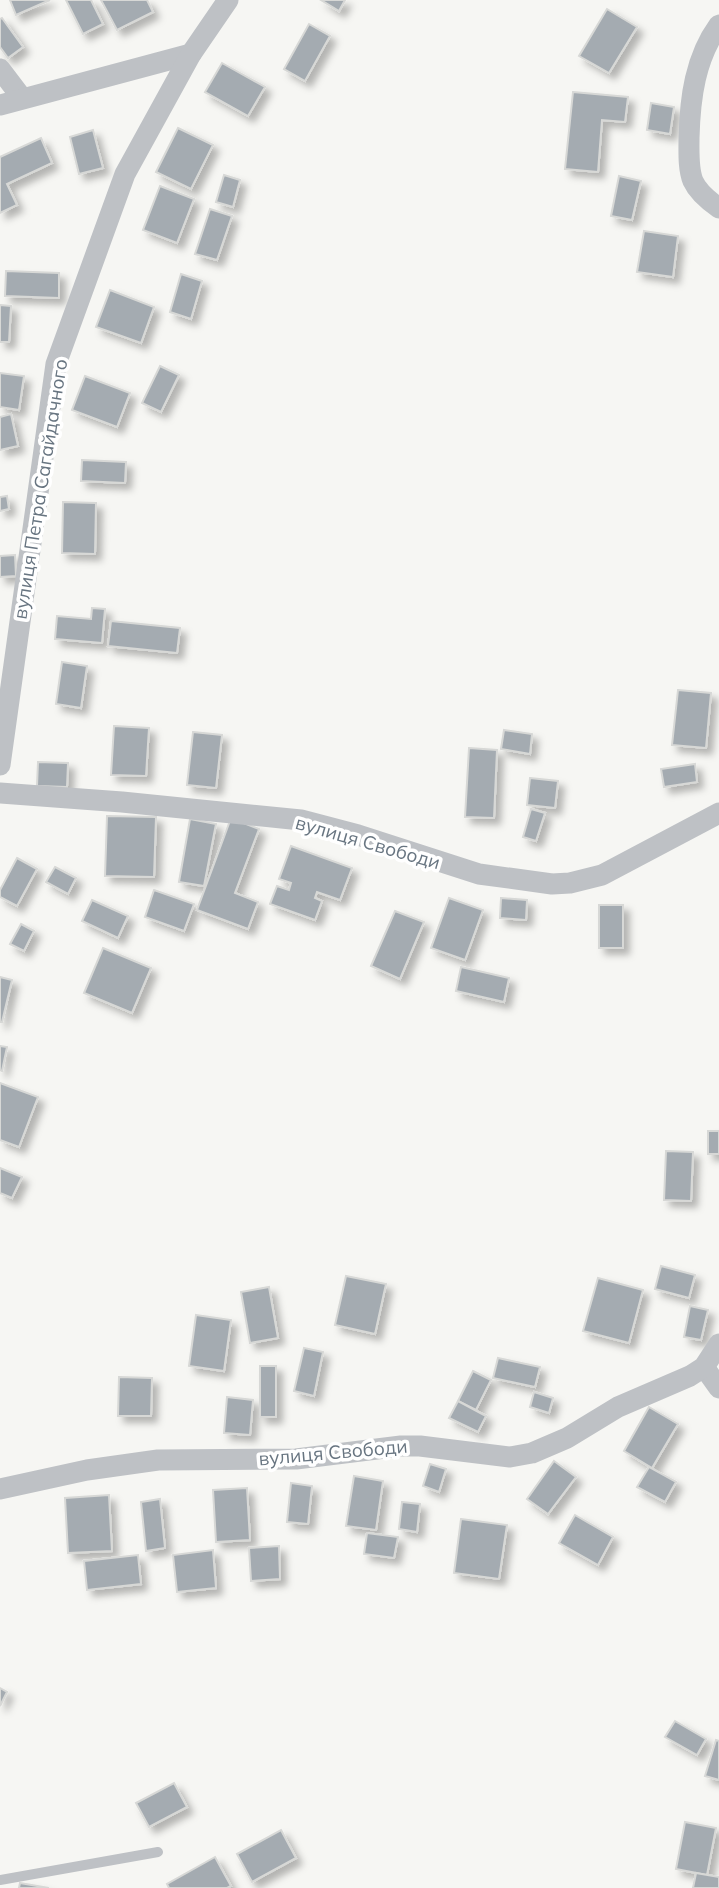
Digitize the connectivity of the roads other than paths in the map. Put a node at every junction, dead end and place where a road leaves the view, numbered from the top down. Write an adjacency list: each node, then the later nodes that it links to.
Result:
1 (228, 0): 3 (street, вулиця Петра Сагайдачного)
2 (719, 25): 7 (street)
3 (191, 54): 5 (street); 8 (street, вулиця Петра Сагайдачного)
4 (0, 69): 5 (street)
5 (22, 98): 6 (street)
6 (0, 105)
7 (719, 208)
8 (0, 765)
9 (0, 793): 10 (street, вулиця Свободи)
10 (719, 813)
11 (719, 1344): 12 (street, вулиця Свободи)
12 (704, 1367): 13 (street); 14 (street, вулиця Свободи)
13 (719, 1388)
14 (0, 1489)
15 (158, 1852): 16 (lane)
16 (0, 1880)

